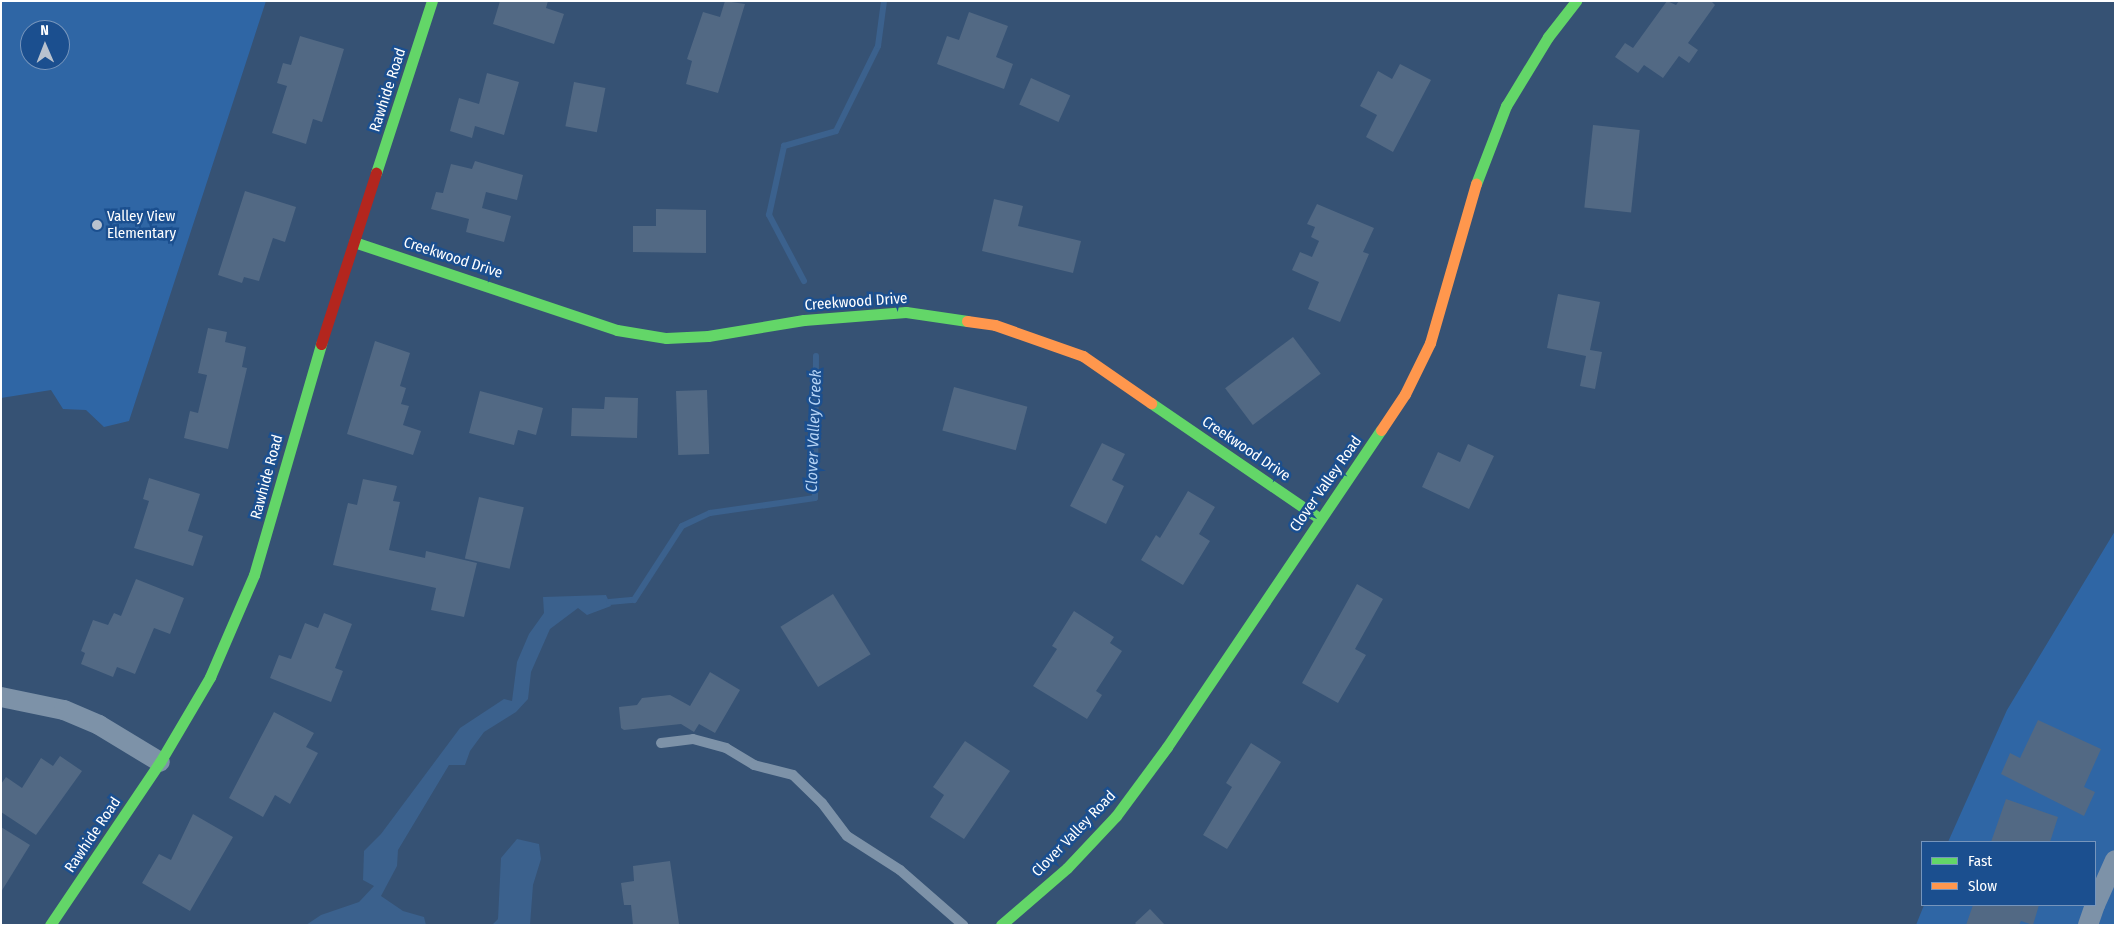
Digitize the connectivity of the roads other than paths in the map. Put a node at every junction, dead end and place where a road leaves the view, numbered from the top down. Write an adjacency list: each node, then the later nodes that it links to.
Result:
1 (432, 1): 3 (street, Rawhide Road)
2 (1576, 1): 4 (street, Clover Valley Road)
3 (354, 242): 4 (street, Creekwood Drive); 7 (street, Rawhide Road)
4 (1319, 518): 13 (street, Clover Valley Road)
5 (1, 697): 7 (street)
6 (661, 743): 12 (lane)
7 (160, 762): 11 (street, Rawhide Road)
8 (2115, 860): 9 (street)
9 (2096, 903)
10 (2095, 906): 14 (street)
11 (50, 925)
12 (963, 925)
13 (1001, 925)
14 (2088, 925)

